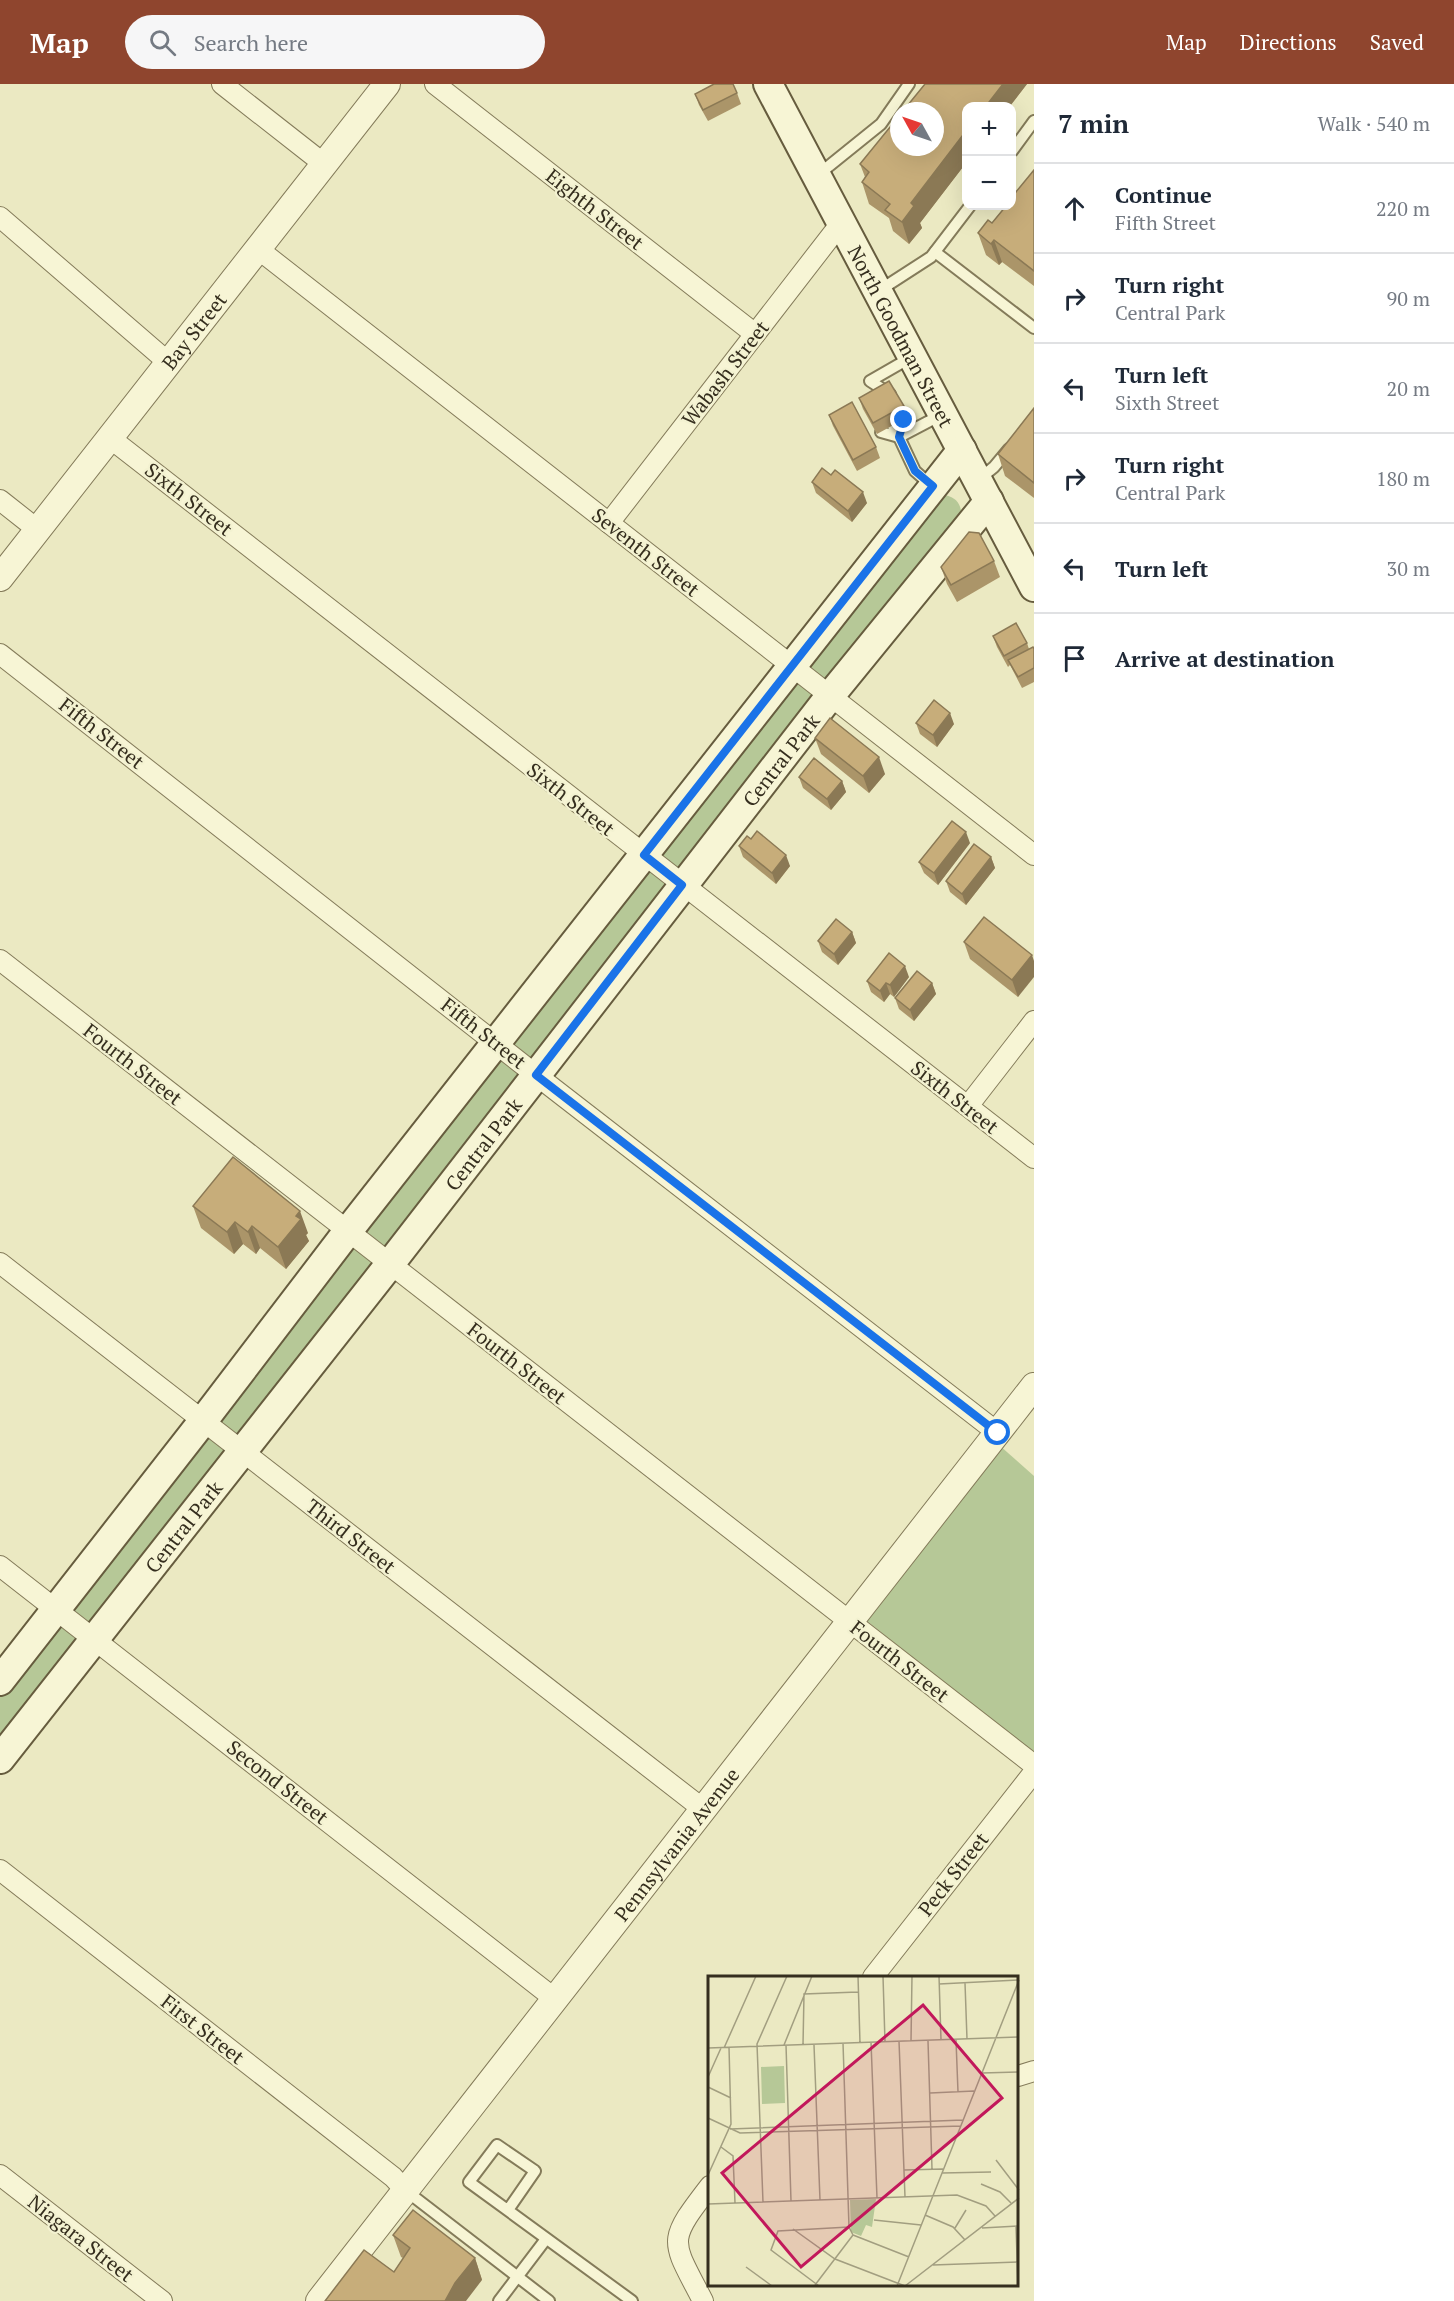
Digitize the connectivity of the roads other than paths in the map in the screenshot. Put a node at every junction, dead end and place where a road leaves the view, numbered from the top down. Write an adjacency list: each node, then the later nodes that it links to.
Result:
1 (222, 84): 8 (street)
2 (387, 84): 8 (street, Bay Street)
3 (435, 84): 17 (street, Eighth Street)
4 (768, 84): 9 (main road, North Goodman Street)
5 (909, 84): 9 (lane)
6 (1032, 129): 7 (lane)
7 (1016, 146)
8 (324, 164): 13 (street, Bay Street)
9 (816, 176): 12 (main road, North Goodman Street)
10 (967, 210): 14 (lane)
11 (0, 217): 19 (street)
12 (841, 223): 15 (main road, North Goodman Street); 17 (street, Wabash Street)
13 (258, 249): 19 (street, Bay Street); 34 (street, Seventh Street)
14 (935, 252): 15 (lane); 16 (lane)
15 (877, 292): 18 (main road, North Goodman Street)
16 (1034, 328)
17 (755, 334): 34 (street, Wabash Street)
18 (912, 357): 20 (lane); 23 (main road, North Goodman Street)
19 (169, 363): 28 (street, Bay Street)
20 (869, 385): 21 (lane); 22 (lane)
21 (891, 394)
22 (879, 400)
23 (943, 415): 27 (lane); 30 (main road, North Goodman Street)
24 (904, 420): 27 (lane)
25 (893, 426): 27 (lane)
26 (881, 432): 27 (lane)
27 (899, 437): 31 (lane)
28 (110, 438): 35 (street, Bay Street); 41 (street, Sixth Street)
29 (1014, 443): 32 (lane)
30 (962, 450): 31 (main road); 32 (main road, North Goodman Street)
31 (933, 486): 39 (main road)
32 (983, 491): 36 (main road, North Goodman Street); 40 (main road, Central Park)
33 (0, 500): 35 (street)
34 (609, 523): 39 (street, Seventh Street)
35 (38, 530): 37 (street, Bay Street)
36 (1031, 574)
37 (0, 578)
38 (0, 654): 46 (street, Fifth Street)
39 (791, 665): 40 (street, Seventh Street); 41 (main road)
40 (830, 696): 42 (street, Seventh Street); 43 (main road, Central Park)
41 (644, 855): 43 (street, Sixth Street); 46 (main road)
42 (1034, 855)
43 (682, 885): 47 (main road, Central Park); 48 (street, Sixth Street)
44 (0, 960): 50 (street, Fourth Street)
45 (1034, 1021): 48 (street)
46 (496, 1042): 47 (street, Fifth Street); 50 (main road)
47 (536, 1075): 52 (main road, Central Park); 55 (street, Fifth Street)
48 (968, 1106): 49 (street, Sixth Street)
49 (1034, 1158)
50 (348, 1231): 52 (street, Fourth Street); 54 (main road)
51 (0, 1263): 54 (street, Third Street)
52 (390, 1264): 56 (main road, Central Park); 59 (street, Fourth Street)
53 (1034, 1386): 55 (street, Pennsylvania Avenue)
54 (203, 1421): 56 (street, Third Street); 58 (main road)
55 (998, 1433): 59 (street, Pennsylvania Avenue)
56 (242, 1452): 60 (main road, Central Park); 65 (street, Third Street)
57 (0, 1566): 58 (street, Second Street)
58 (56, 1610): 60 (street, Second Street); 61 (main road)
59 (849, 1622): 63 (street, Fourth Street); 65 (street, Pennsylvania Avenue)
60 (95, 1639): 62 (main road, Central Park); 68 (street, Second Street)
61 (0, 1681)
62 (0, 1760)
63 (1034, 1765)
64 (1034, 1772): 67 (street, Peck Street)
65 (703, 1809): 68 (street, Pennsylvania Avenue)
66 (0, 1870): 73 (street, First Street)
67 (874, 1976)
68 (555, 1999): 73 (street, Pennsylvania Avenue)
69 (1034, 2071): 70 (street)
70 (1019, 2075)
71 (0, 2175): 77 (street, Niagara Street)
72 (708, 2189): 82 (street)
73 (405, 2190): 76 (lane); 78 (street, Pennsylvania Avenue)
74 (508, 2210): 74 (lane); 75 (lane)
75 (546, 2239): 76 (lane); 81 (lane)
76 (518, 2277): 79 (lane); 80 (lane)
77 (162, 2301)
78 (319, 2301)
79 (499, 2301)
80 (549, 2301)
81 (632, 2301)
82 (703, 2301)

